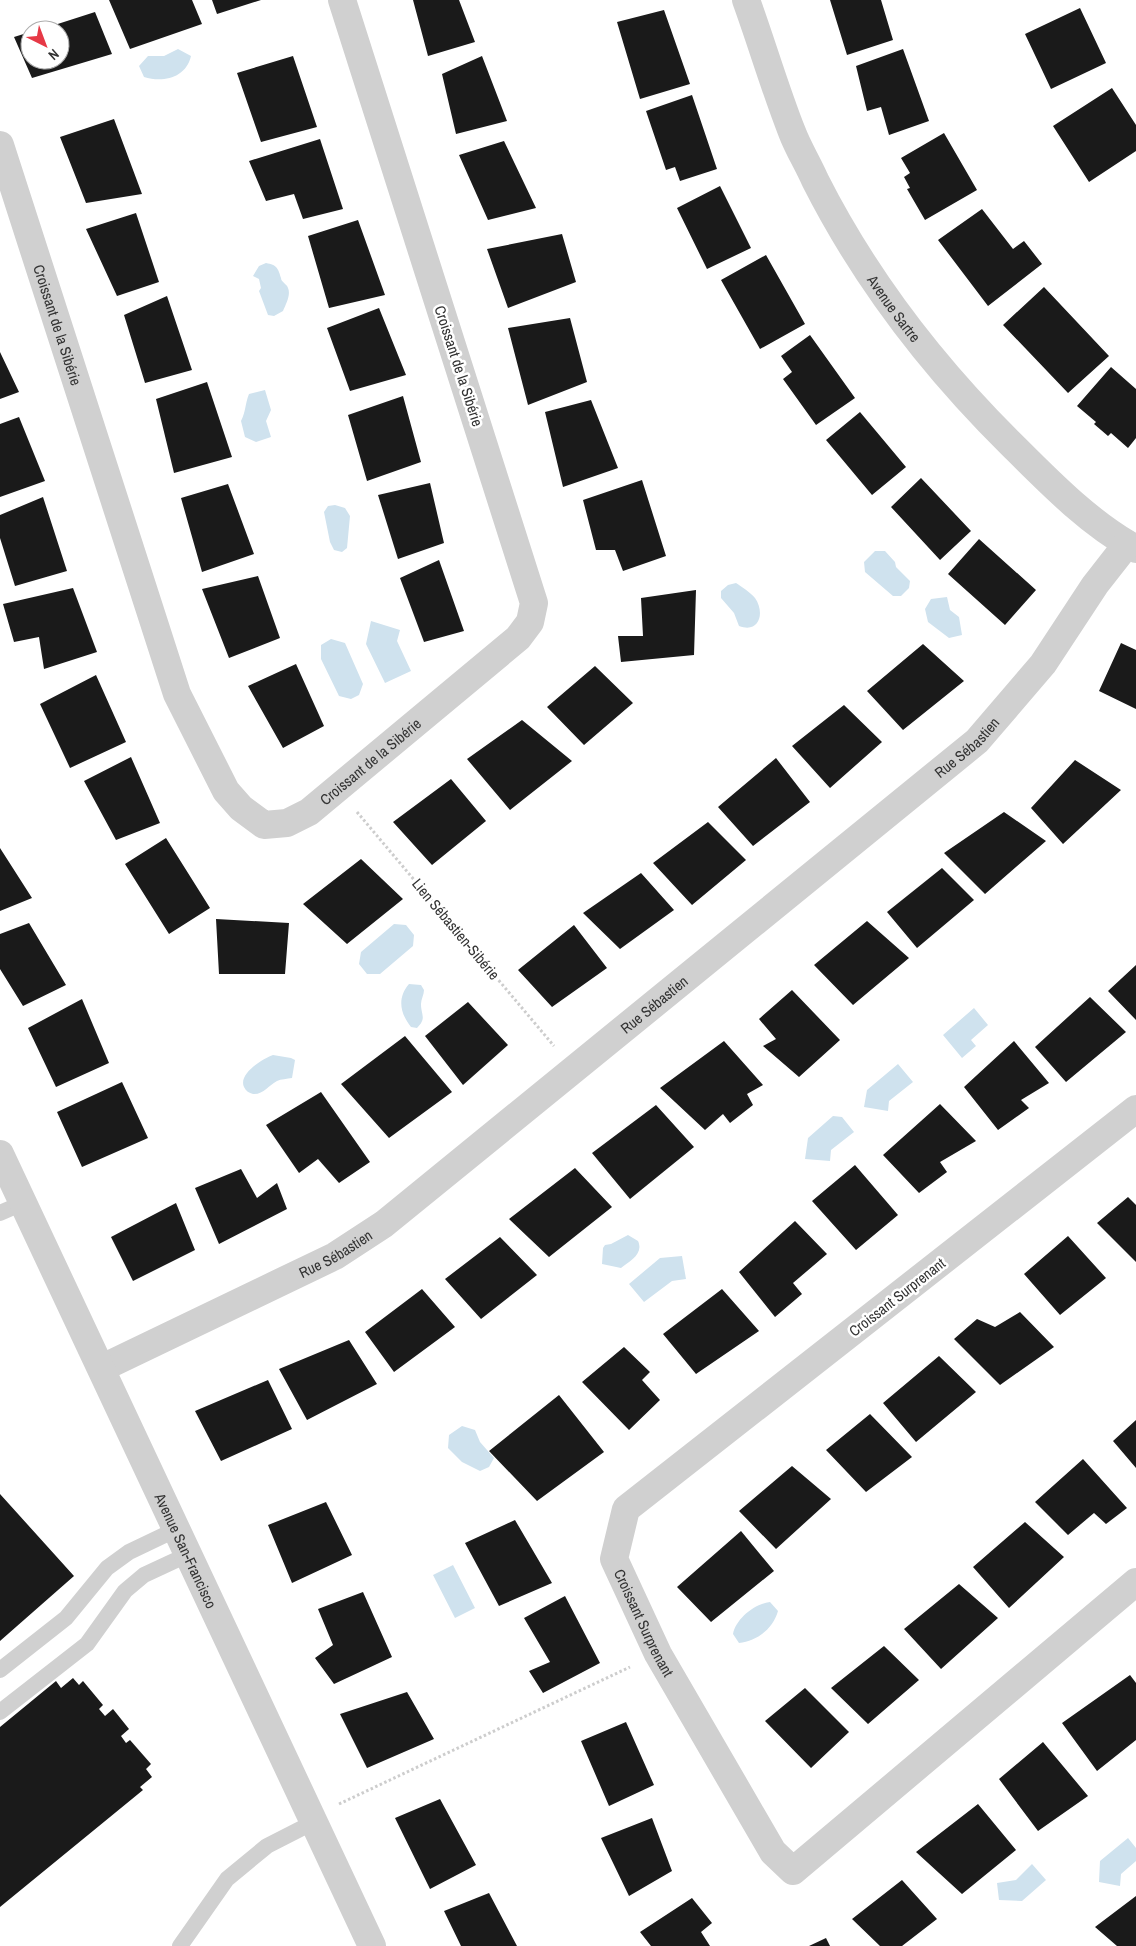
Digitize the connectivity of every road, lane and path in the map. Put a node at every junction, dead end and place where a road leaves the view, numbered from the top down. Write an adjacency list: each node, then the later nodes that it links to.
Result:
1 (342, 0): 5 (street, Croissant de la Sibérie)
2 (746, 0): 4 (street, Avenue Sartre)
3 (0, 145): 5 (street, Croissant de la Sibérie)
4 (1131, 547): 6 (street, Rue Sébastien)
5 (338, 788): 6 (path, Lien Sébastien-Sibérie)
6 (574, 1071): 10 (street, Rue Sébastien)
7 (1136, 1109): 13 (street, Croissant Surprenant)
8 (0, 1154): 9 (street, Avenue San-Francisco)
9 (11, 1208): 10 (street, Avenue San-Francisco)
10 (102, 1368): 11 (street, Avenue San-Francisco)
11 (175, 1530): 12 (street, Avenue San-Francisco); 15 (lane)
12 (187, 1555): 16 (lane); 18 (street, Avenue San-Francisco)
13 (1136, 1582)
14 (636, 1664): 17 (path)
15 (0, 1670)
16 (0, 1712)
17 (336, 1805)
18 (314, 1822): 19 (lane); 20 (street, Avenue San-Francisco)
19 (180, 1946)
20 (372, 1946)

